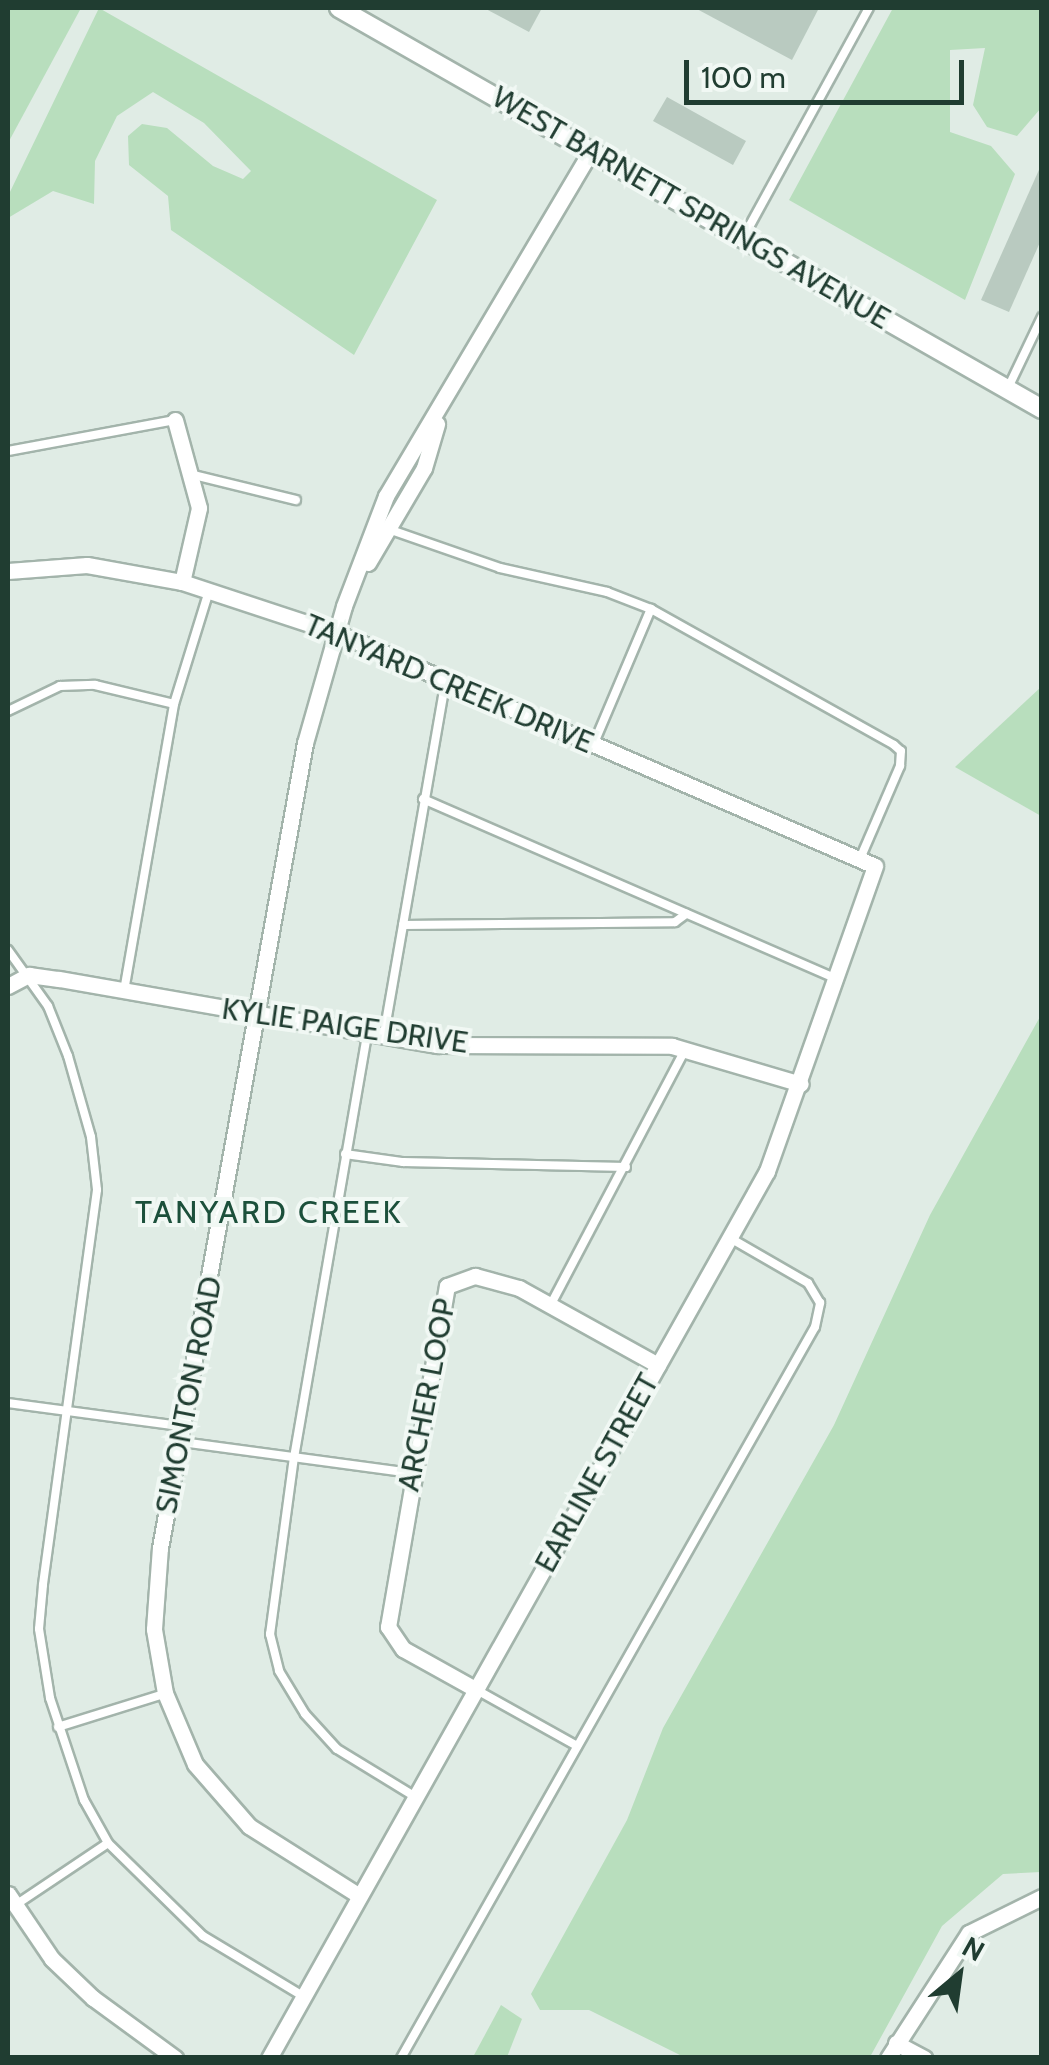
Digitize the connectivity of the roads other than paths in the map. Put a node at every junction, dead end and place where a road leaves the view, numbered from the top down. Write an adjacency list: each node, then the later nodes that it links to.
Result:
1 (339, 8): 3 (street, WEST BARNETT SPRINGS AVENUE)
2 (869, 8): 4 (lane)
3 (591, 151): 4 (street, WEST BARNETT SPRINGS AVENUE); 8 (street, SIMONTON ROAD)
4 (743, 238): 6 (street, WEST BARNETT SPRINGS AVENUE)
5 (1042, 317): 6 (lane)
6 (1007, 390): 7 (street, WEST BARNETT SPRINGS AVENUE)
7 (1042, 410)
8 (441, 412): 13 (street, SIMONTON ROAD); 16 (street, SIMONTON ROAD)
9 (176, 420): 10 (lane); 11 (street)
10 (8, 451)
11 (194, 475): 12 (lane); 15 (street)
12 (296, 500)
13 (392, 530): 16 (street, SIMONTON ROAD); 18 (lane)
14 (8, 571): 15 (street, TANYARD CREEK DRIVE)
15 (182, 582): 17 (street, TANYARD CREEK DRIVE)
16 (354, 583): 19 (street, SIMONTON ROAD)
17 (209, 591): 19 (street, TANYARD CREEK DRIVE); 21 (lane)
18 (651, 609): 23 (lane); 25 (lane)
19 (336, 633): 20 (street, TANYARD CREEK DRIVE); 33 (street, SIMONTON ROAD)
20 (446, 680): 23 (street, TANYARD CREEK DRIVE); 24 (lane)
21 (174, 704): 22 (lane); 32 (lane)
22 (8, 711)
23 (593, 744): 25 (street, TANYARD CREEK DRIVE)
24 (423, 799): 26 (lane); 27 (lane)
25 (868, 862): 30 (street, EARLINE STREET)
26 (686, 914): 27 (lane); 30 (lane)
27 (403, 926): 35 (lane)
28 (8, 950): 29 (lane)
29 (28, 976): 31 (street); 32 (street, KYLIE PAIGE DRIVE); 44 (lane)
30 (839, 981): 37 (street, EARLINE STREET)
31 (8, 986)
32 (124, 991): 33 (street, KYLIE PAIGE DRIVE)
33 (260, 1016): 34 (street, KYLIE PAIGE DRIVE); 45 (street, SIMONTON ROAD)
34 (367, 1034): 35 (street, KYLIE PAIGE DRIVE); 38 (lane)
35 (384, 1038): 36 (street, KYLIE PAIGE DRIVE)
36 (686, 1048): 37 (street, KYLIE PAIGE DRIVE); 39 (lane)
37 (802, 1084): 40 (street, EARLINE STREET)
38 (346, 1154): 39 (lane); 46 (lane)
39 (626, 1167): 41 (lane)
40 (730, 1238): 42 (street, EARLINE STREET); 51 (lane)
41 (550, 1304): 42 (street, ARCHER LOOP); 47 (street, ARCHER LOOP)
42 (658, 1365): 48 (street, EARLINE STREET)
43 (8, 1403): 44 (lane)
44 (69, 1408): 45 (lane); 50 (lane)
45 (184, 1434): 46 (lane); 49 (street, SIMONTON ROAD)
46 (294, 1457): 47 (lane); 52 (lane)
47 (411, 1473): 48 (street, ARCHER LOOP)
48 (475, 1689): 51 (lane); 52 (street, EARLINE STREET)
49 (166, 1693): 50 (lane); 54 (street, SIMONTON ROAD)
50 (58, 1727): 53 (lane)
51 (577, 1746): 61 (lane)
52 (414, 1796): 54 (street, EARLINE STREET)
53 (108, 1844): 56 (lane); 57 (lane)
54 (358, 1895): 57 (street, EARLINE STREET)
55 (1042, 1897): 58 (street)
56 (11, 1900): 59 (street)
57 (301, 1996): 60 (street, EARLINE STREET)
58 (892, 2050): 62 (street)
59 (175, 2058)
60 (269, 2058)
61 (401, 2058)
62 (924, 2058)

